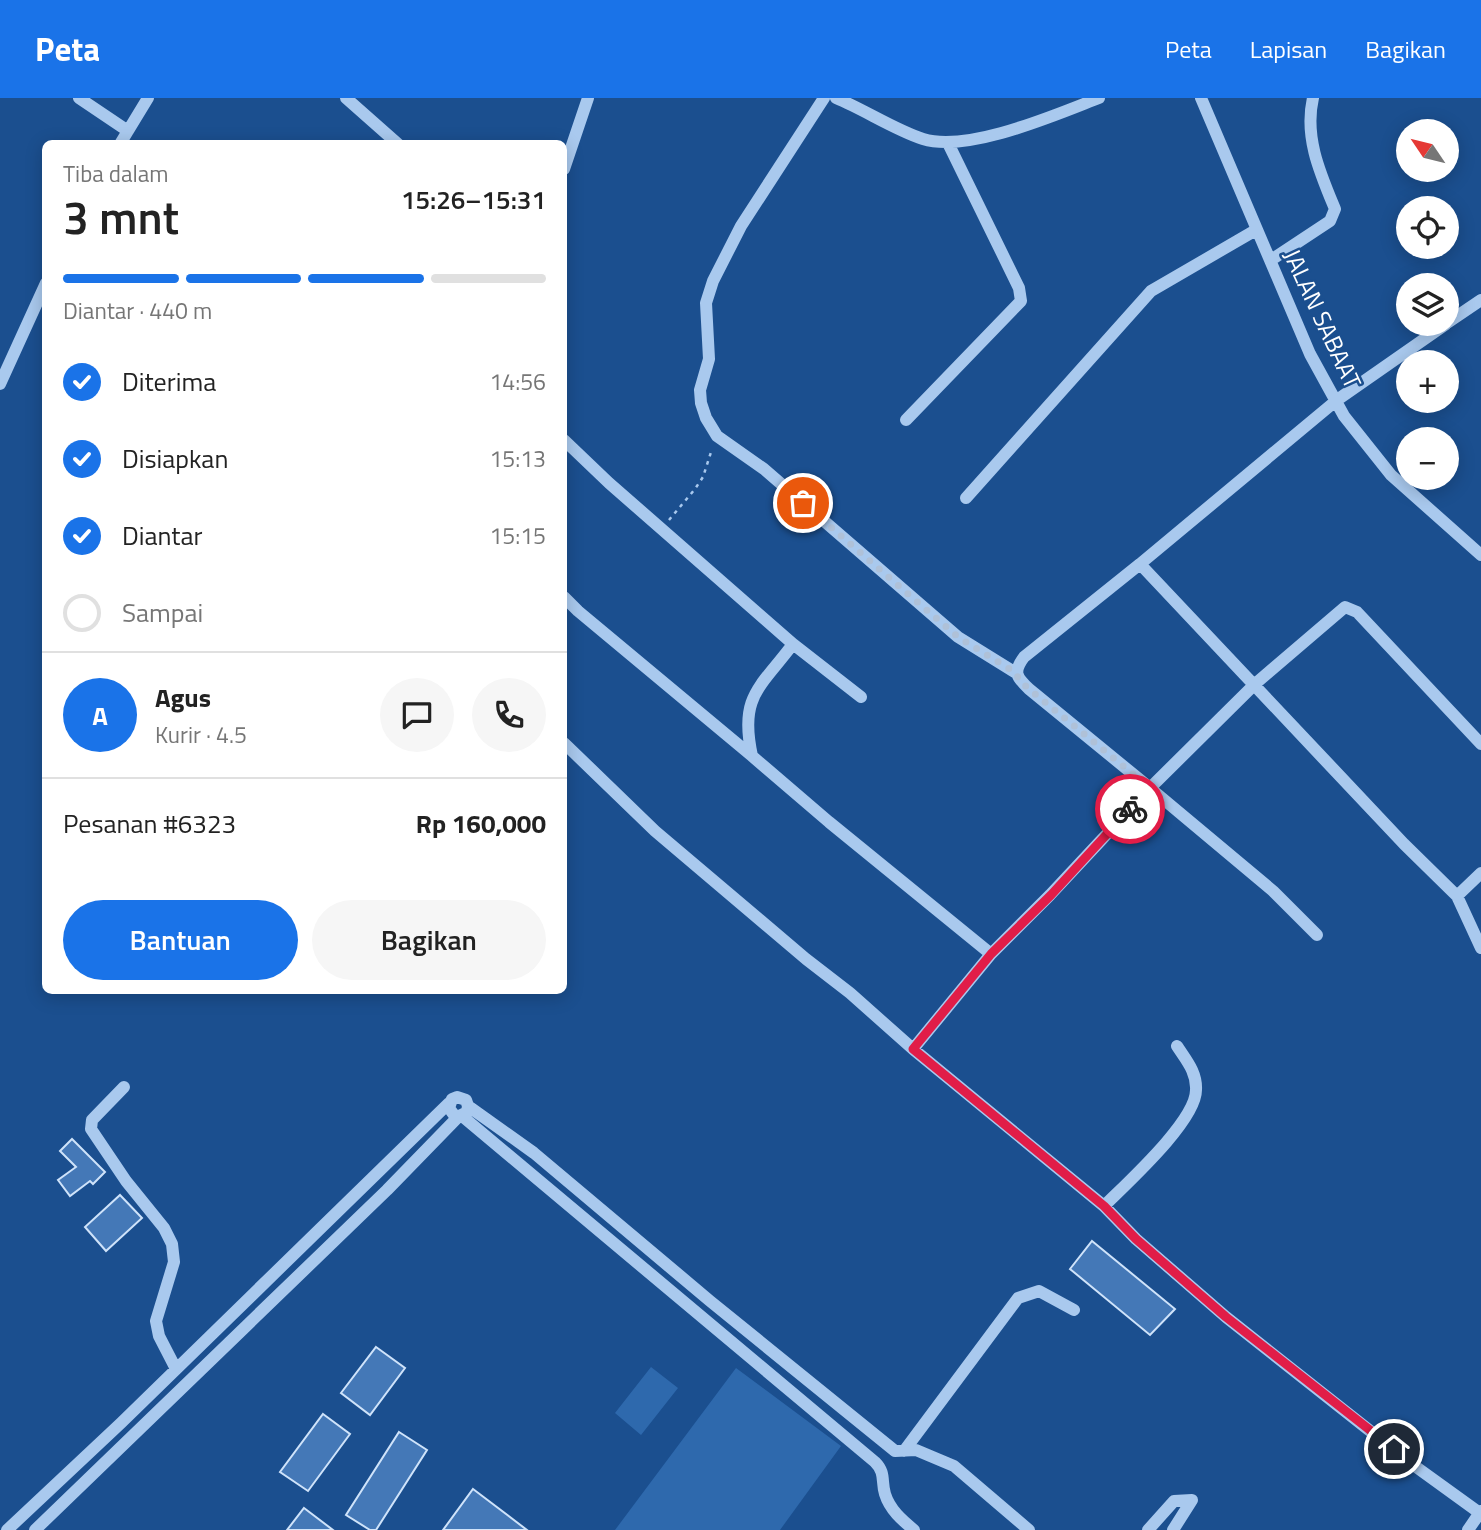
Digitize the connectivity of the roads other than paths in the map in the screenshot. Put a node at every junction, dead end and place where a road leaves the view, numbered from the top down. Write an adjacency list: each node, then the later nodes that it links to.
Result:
1 (79, 98): 10 (street)
2 (148, 98): 10 (street)
3 (346, 98): 12 (street)
4 (588, 98): 14 (street)
5 (824, 98): 30 (street)
6 (836, 98): 13 (street)
7 (1099, 98): 13 (street)
8 (1201, 98): 15 (street, JALAN SABAAT)
9 (1313, 98): 16 (street)
10 (128, 131): 11 (street)
11 (122, 140)
12 (393, 140)
13 (948, 143): 23 (street)
14 (567, 160)
15 (1256, 230): 16 (street, JALAN SABAAT); 25 (street)
16 (1271, 260): 22 (street, JALAN SABAAT)
17 (42, 292): 21 (street)
18 (1481, 300): 19 (street)
19 (1459, 315)
20 (1428, 336): 22 (street)
21 (1, 382)
22 (1337, 400): 26 (street, JALAN SABAAT); 27 (street)
23 (906, 420)
24 (567, 443): 29 (street)
25 (966, 498)
26 (1481, 555)
27 (1140, 564): 30 (street); 31 (street)
28 (567, 600): 35 (street)
29 (793, 644): 32 (street); 35 (street)
30 (1016, 673): 36 (street)
31 (1255, 684): 33 (street); 36 (street); 38 (street)
32 (861, 697)
33 (1481, 744)
34 (567, 746): 43 (street)
35 (752, 756): 41 (street)
36 (1150, 788): 39 (street); 41 (street)
37 (1481, 873): 38 (street)
38 (1457, 897): 40 (street)
39 (1317, 935)
40 (1481, 948)
41 (991, 954): 43 (street)
42 (1177, 1046): 46 (street)
43 (913, 1049): 46 (street)
44 (124, 1087): 50 (street)
45 (463, 1113): 48 (street); 49 (street); 51 (street); 55 (street)
46 (1104, 1206): 52 (street)
47 (1074, 1310): 51 (street)
48 (234, 1311): 49 (street); 50 (street)
49 (245, 1325): 54 (street)
50 (176, 1369): 53 (street)
51 (904, 1451): 56 (street)
52 (1481, 1513): 59 (street)
53 (7, 1530)
54 (35, 1530)
55 (914, 1530)
56 (1029, 1530)
57 (1147, 1530): 58 (street)
58 (1174, 1530)
59 (1468, 1530)

